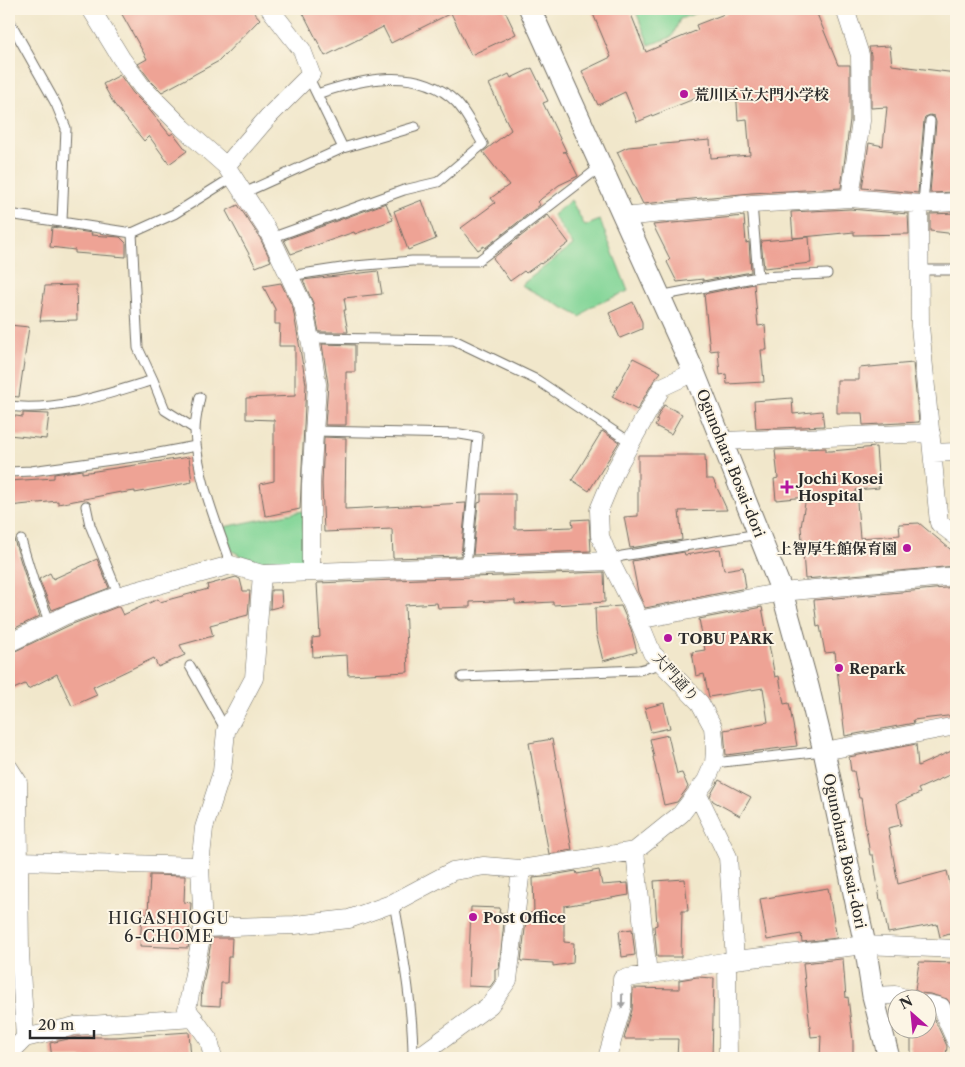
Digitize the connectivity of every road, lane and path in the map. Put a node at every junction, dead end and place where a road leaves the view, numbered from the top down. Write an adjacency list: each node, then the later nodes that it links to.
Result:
1 (91, 9): 12 (street)
2 (270, 9): 6 (street)
3 (530, 9): 11 (street, Ogunohara Bosai-dori)
4 (845, 9): 14 (street)
5 (9, 20): 20 (lane)
6 (308, 76): 7 (lane); 12 (street)
7 (317, 94): 10 (lane); 22 (lane)
8 (930, 121): 17 (lane)
9 (415, 126): 10 (lane)
10 (343, 148): 13 (lane)
11 (600, 166): 19 (street, Ogunohara Bosai-dori); 26 (lane)
12 (230, 171): 13 (street); 21 (lane)
13 (244, 193): 22 (street)
14 (850, 198): 16 (street); 17 (street)
15 (956, 202): 17 (street)
16 (752, 204): 19 (street); 27 (lane)
17 (921, 204): 23 (street)
18 (9, 214): 20 (lane)
19 (623, 217): 28 (street, Ogunohara Bosai-dori)
20 (62, 221): 21 (lane)
21 (132, 233): 31 (lane)
22 (271, 238): 26 (street)
23 (920, 270): 24 (lane); 36 (street)
24 (956, 270)
25 (827, 274): 27 (lane)
26 (289, 276): 29 (street)
27 (758, 277): 28 (lane)
28 (659, 296): 30 (street, Ogunohara Bosai-dori)
29 (310, 338): 35 (street); 38 (lane)
30 (694, 372): 37 (street, Ogunohara Bosai-dori); 38 (street, 大門通り)
31 (153, 380): 33 (lane); 34 (lane)
32 (200, 397): 34 (lane)
33 (9, 406)
34 (195, 429): 39 (lane)
35 (314, 431): 49 (lane); 50 (street)
36 (930, 433): 37 (street); 41 (street)
37 (723, 441): 44 (street, Ogunohara Bosai-dori)
38 (630, 442): 47 (street, 大門通り)
39 (196, 446): 42 (lane); 48 (lane)
40 (956, 452): 41 (street)
41 (933, 453): 45 (street)
42 (9, 472)
43 (86, 506): 54 (lane)
44 (759, 534): 47 (lane); 53 (street, Ogunohara Bosai-dori)
45 (956, 536)
46 (21, 540): 56 (lane)
47 (610, 561): 49 (street); 55 (street, 大門通り)
48 (231, 565): 51 (street); 54 (street)
49 (466, 567): 50 (street)
50 (311, 571): 51 (street)
51 (262, 574): 62 (street)
52 (956, 576): 53 (street)
53 (782, 592): 55 (street); 63 (street, Ogunohara Bosai-dori)
54 (119, 596): 56 (street)
55 (638, 620): 58 (street, 大門通り)
56 (50, 623): 57 (street)
57 (9, 644)
58 (662, 664): 60 (lane); 64 (street, 大門通り)
59 (190, 666): 62 (lane)
60 (462, 677)
61 (956, 726): 63 (street)
62 (226, 731): 69 (street)
63 (824, 751): 64 (lane); 73 (street, Ogunohara Bosai-dori)
64 (714, 763): 66 (street, 大門通り)
65 (9, 768): 68 (street)
66 (697, 793): 67 (street, 大門通り); 76 (street)
67 (635, 851): 70 (street); 77 (street)
68 (14, 861): 69 (street); 75 (street)
69 (200, 866): 72 (street)
70 (521, 869): 71 (street); 85 (street)
71 (394, 903): 72 (street); 85 (lane)
72 (203, 928): 81 (street)
73 (865, 945): 74 (street); 76 (street); 79 (street, Ogunohara Bosai-dori)
74 (956, 949)
75 (14, 952): 83 (street)
76 (731, 961): 77 (street); 87 (street)
77 (648, 975): 86 (street, one-way to 86)
78 (888, 995): 79 (street)
79 (874, 996): 88 (street, Ogunohara Bosai-dori)
80 (938, 1006): 82 (street)
81 (194, 1018): 83 (street); 84 (street)
82 (956, 1041)
83 (15, 1046)
84 (213, 1058)
85 (415, 1058)
86 (607, 1058)
87 (728, 1058)
88 (888, 1058)

